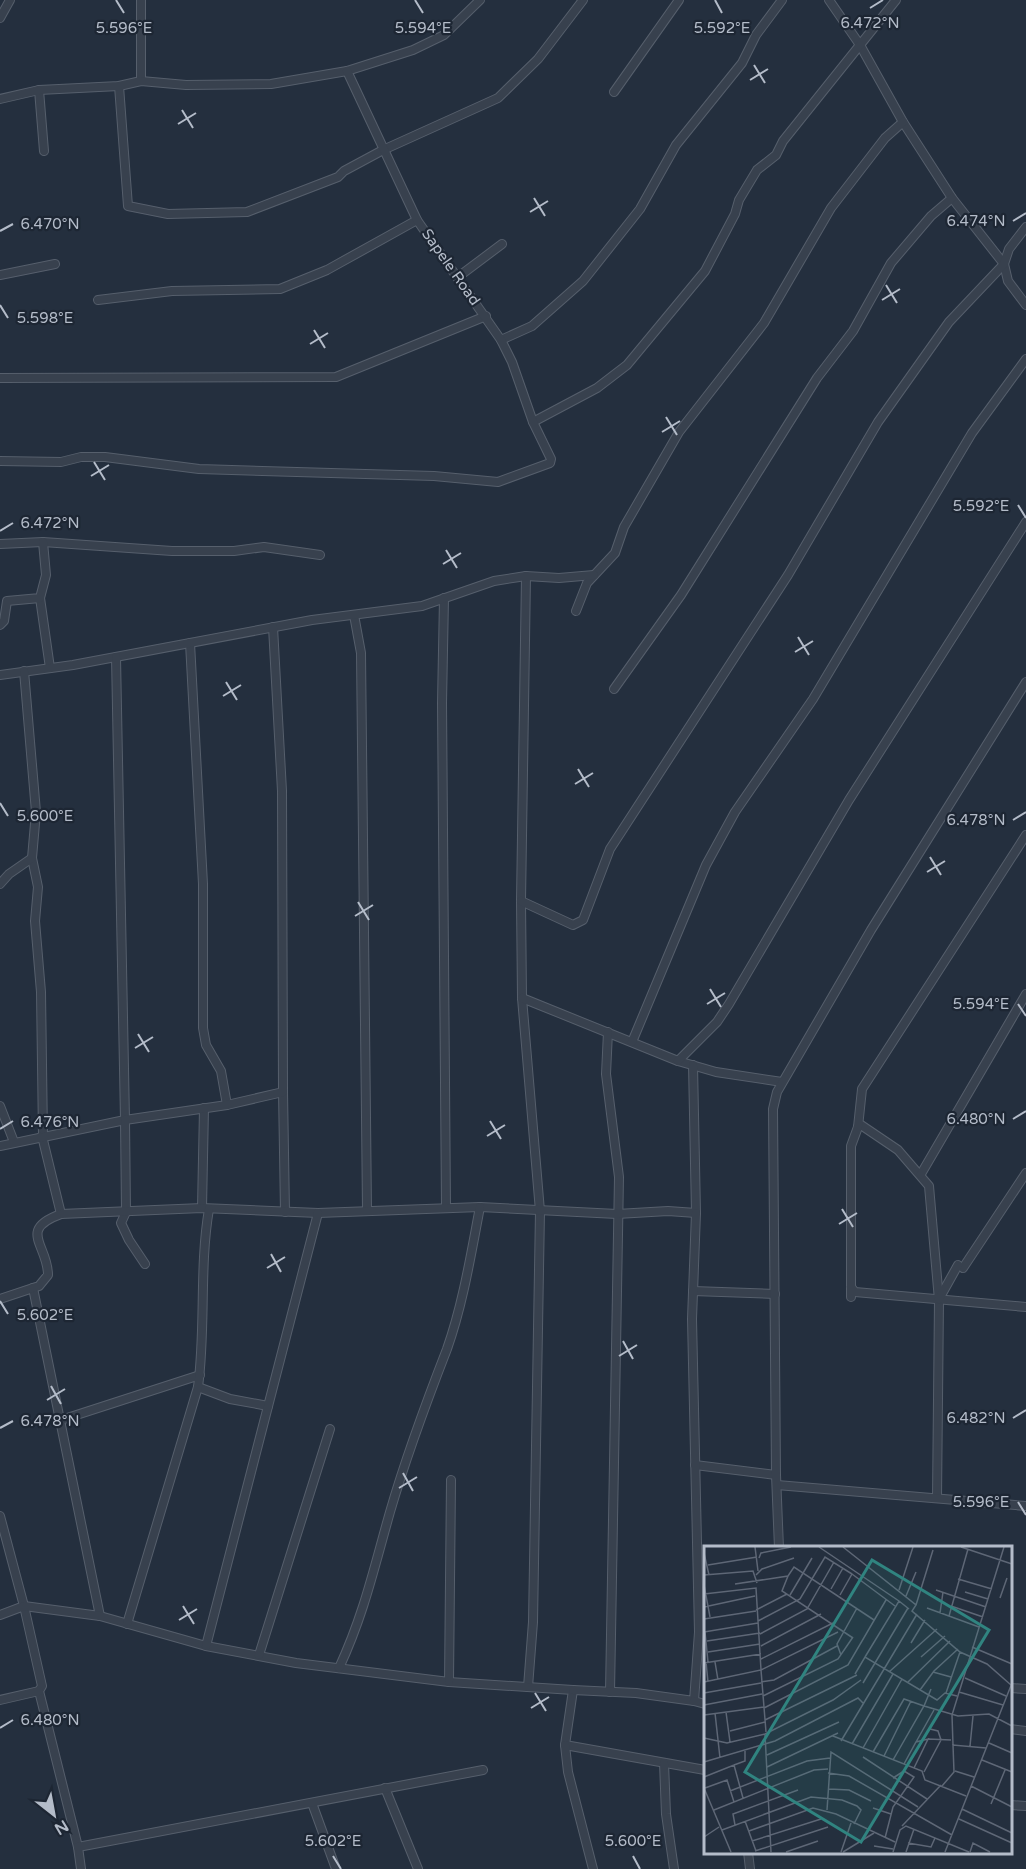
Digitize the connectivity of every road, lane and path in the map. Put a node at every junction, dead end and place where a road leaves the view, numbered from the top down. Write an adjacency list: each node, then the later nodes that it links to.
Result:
1 (10, 0): 9 (street)
2 (141, 0): 12 (street)
3 (480, 0): 11 (street)
4 (583, 0): 18 (street)
5 (679, 0): 15 (street)
6 (782, 0): 31 (street)
7 (829, 0): 10 (street)
8 (896, 0): 10 (street)
9 (0, 18)
10 (860, 45): 17 (street); 34 (street)
11 (347, 71): 12 (street); 18 (street, Sapele Road)
12 (141, 81): 13 (street)
13 (119, 86): 14 (street); 18 (street)
14 (39, 90): 16 (street); 19 (street)
15 (614, 92)
16 (0, 99)
17 (903, 122): 20 (street); 40 (street)
18 (383, 150): 21 (street, Sapele Road)
19 (44, 151)
20 (952, 198): 25 (street); 54 (street)
21 (417, 220): 27 (street, Sapele Road); 28 (street)
22 (1026, 227): 25 (street)
23 (501, 244): 27 (street)
24 (54, 264): 26 (street)
25 (1004, 264): 29 (street); 58 (street)
26 (0, 275)
27 (458, 277): 30 (street, Sapele Road)
28 (98, 300)
29 (1026, 305)
30 (486, 316): 31 (street, Sapele Road); 33 (street)
31 (501, 340): 34 (street, Sapele Road)
32 (1026, 358): 62 (street)
33 (0, 378)
34 (533, 422): 35 (street, Sapele Road)
35 (0, 461)
36 (1026, 522): 63 (street)
37 (43, 542): 38 (street); 39 (street); 42 (street)
38 (0, 544)
39 (320, 555)
40 (594, 575): 41 (street); 44 (street)
41 (526, 576): 43 (street); 58 (street)
42 (40, 598): 46 (street); 50 (street)
43 (444, 598): 45 (street); 78 (street)
44 (576, 610)
45 (354, 615): 47 (street); 80 (street)
46 (0, 625)
47 (273, 627): 48 (street); 66 (street)
48 (190, 643): 49 (street); 67 (street)
49 (116, 657): 50 (street); 70 (street)
50 (50, 668): 51 (street)
51 (24, 671): 52 (street); 56 (street)
52 (0, 675)
53 (1026, 682): 65 (street)
54 (614, 689)
55 (1026, 835): 71 (street)
56 (32, 858): 57 (street); 72 (street)
57 (0, 884)
58 (521, 901): 60 (street)
59 (1026, 994): 76 (street)
60 (522, 998): 61 (street); 81 (street)
61 (608, 1032): 62 (street); 87 (street)
62 (632, 1042): 63 (street)
63 (678, 1060): 64 (street)
64 (693, 1065): 65 (street); 85 (street)
65 (782, 1082): 92 (street)
66 (283, 1092): 67 (street); 83 (street)
67 (227, 1105): 69 (street)
68 (0, 1106): 73 (street)
69 (204, 1108): 70 (street); 79 (street)
70 (125, 1120): 72 (street); 82 (street)
71 (858, 1127): 76 (street); 89 (street)
72 (42, 1136): 73 (street); 86 (street)
73 (14, 1142): 74 (street)
74 (0, 1146)
75 (1026, 1173): 95 (street)
76 (921, 1174): 95 (street)
77 (480, 1207): 78 (street); 81 (street); 117 (street)
78 (446, 1208): 80 (street)
79 (206, 1209): 82 (street); 83 (street); 97 (street)
80 (367, 1210): 84 (street)
81 (540, 1211): 87 (street); 119 (street)
82 (126, 1212): 86 (street); 88 (street)
83 (285, 1212): 84 (street)
84 (318, 1213): 99 (street)
85 (696, 1213): 87 (street); 91 (street)
86 (61, 1214): 90 (street)
87 (617, 1214): 124 (street)
88 (145, 1264)
89 (851, 1287): 93 (street); 95 (street)
90 (33, 1288): 94 (street); 100 (street)
91 (693, 1291): 92 (street); 102 (street)
92 (775, 1294): 103 (street)
93 (851, 1297)
94 (0, 1299)
95 (939, 1300): 96 (street); 106 (street)
96 (1026, 1307)
97 (200, 1375): 98 (street); 100 (street)
98 (198, 1387): 99 (street); 113 (street)
99 (268, 1406): 114 (street)
100 (61, 1420): 112 (street)
101 (330, 1429): 115 (street)
102 (695, 1465): 103 (street); 116 (street)
103 (776, 1475): 105 (street)
104 (451, 1480): 118 (street)
105 (777, 1485): 106 (street); 109 (street)
106 (937, 1498): 107 (street)
107 (1026, 1506)
108 (0, 1516): 110 (street)
109 (779, 1546)
110 (24, 1606): 111 (street); 112 (street); 123 (street)
111 (0, 1615)
112 (100, 1616): 113 (street)
113 (127, 1624): 114 (street)
114 (206, 1646): 115 (street)
115 (259, 1655): 117 (street)
116 (701, 1658): 126 (street)
117 (339, 1668): 118 (street)
118 (449, 1682): 119 (street)
119 (528, 1687): 122 (street)
120 (1011, 1688): 121 (street)
121 (1026, 1689)
122 (573, 1690): 124 (street); 130 (street)
123 (39, 1691): 125 (street); 138 (street)
124 (610, 1692): 126 (street)
125 (0, 1700)
126 (694, 1701): 127 (street)
127 (704, 1704)
128 (1011, 1729): 129 (street)
129 (1026, 1731)
130 (565, 1745): 131 (street); 143 (street)
131 (664, 1763): 133 (street); 144 (street)
132 (483, 1770): 134 (street)
133 (704, 1770)
134 (386, 1788): 135 (street); 142 (street)
135 (312, 1803): 138 (street); 141 (street)
136 (1011, 1805): 137 (street)
137 (1026, 1806)
138 (78, 1847): 140 (street)
139 (748, 1854): 145 (street)
140 (81, 1869)
141 (336, 1869)
142 (418, 1869)
143 (593, 1869)
144 (674, 1869)
145 (750, 1869)

